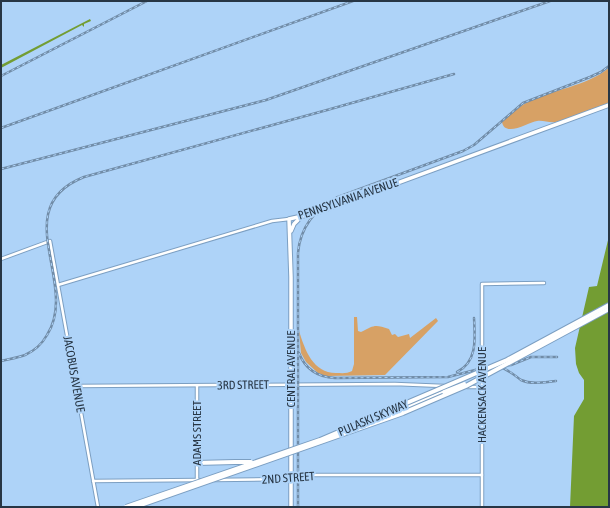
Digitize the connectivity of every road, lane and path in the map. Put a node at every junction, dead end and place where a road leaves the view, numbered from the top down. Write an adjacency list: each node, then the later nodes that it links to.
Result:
1 (609, 105): 2 (main road, PENNSYLVANIA AVENUE)
2 (304, 216): 3 (main road, PENNSYLVANIA AVENUE); 4 (main road)
3 (289, 219): 4 (main road, CENTRAL AVENUE); 7 (street, PENNSYLVANIA AVENUE)
4 (290, 232): 12 (main road, CENTRAL AVENUE)
5 (1, 259): 7 (street, JACOBUS AVENUE)
6 (544, 283): 15 (street, HACKENSACK AVENUE)
7 (58, 285): 13 (street, JACOBUS AVENUE)
8 (609, 305): 10 (highway, PULASKI SKYWAY, bridge)
9 (609, 308): 11 (highway, PULASKI SKYWAY, bridge)
10 (487, 368): 16 (highway, bridge); 23 (highway, PULASKI SKYWAY, bridge)
11 (494, 371): 16 (highway, bridge); 24 (highway, PULASKI SKYWAY, bridge)
12 (291, 384): 14 (street, 3RD STREET); 15 (street, 3RD STREET); 19 (main road, CENTRAL AVENUE)
13 (76, 386): 14 (street, 3RD STREET); 21 (street, JACOBUS AVENUE)
14 (196, 386): 17 (street, ADAMS STREET)
15 (482, 387): 18 (street, HACKENSACK AVENUE)
16 (444, 392): 17 (highway, bridge)
17 (196, 463): 20 (street, ADAMS STREET)
18 (482, 475): 19 (street, 2ND STREET); 26 (street, HACKENSACK AVENUE)
19 (291, 477): 20 (street, 2ND STREET); 25 (main road, CENTRAL AVENUE)
20 (197, 480): 21 (street, 2ND STREET)
21 (94, 481): 22 (street, JACOBUS AVENUE)
22 (98, 507)
23 (126, 507)
24 (135, 507)
25 (291, 507)
26 (482, 507)

